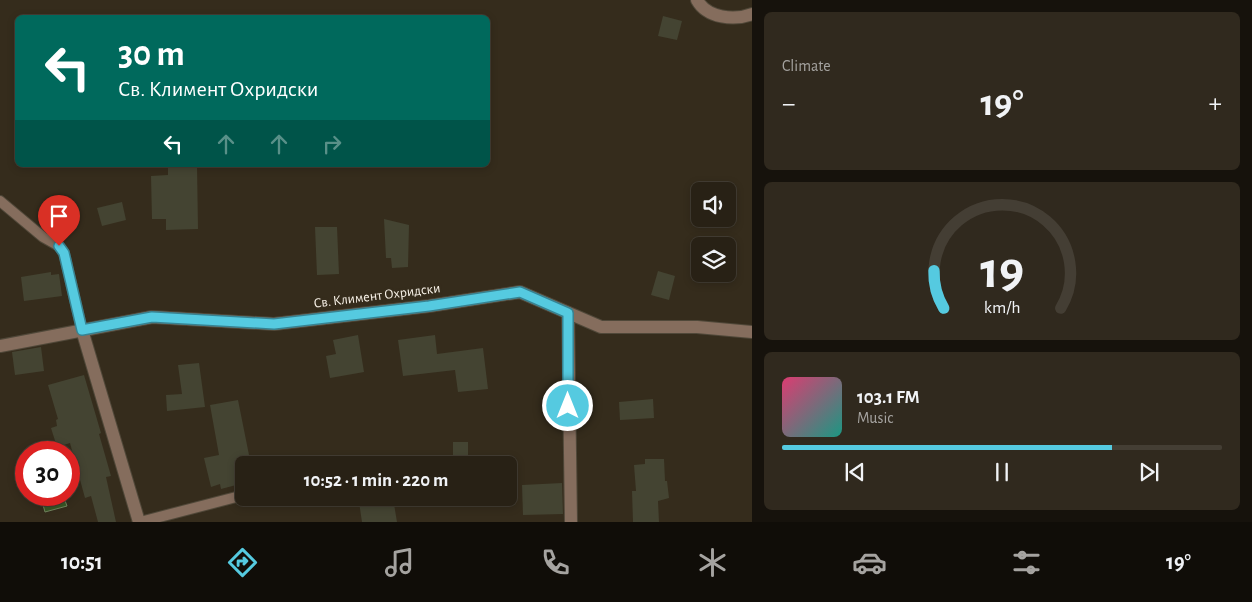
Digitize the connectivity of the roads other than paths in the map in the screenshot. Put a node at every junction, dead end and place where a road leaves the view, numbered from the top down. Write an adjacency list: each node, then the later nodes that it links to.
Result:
1 (698, 0): 2 (street)
2 (752, 14)
3 (0, 201): 5 (lane)
4 (568, 313): 5 (street, Св. Климент Охридски); 6 (street, Св. Климент Охридски); 10 (street)
5 (82, 330): 7 (street, Св. Климент Охридски); 9 (street)
6 (752, 332)
7 (0, 346)
8 (235, 496): 9 (lane)
9 (139, 522)
10 (571, 522)

